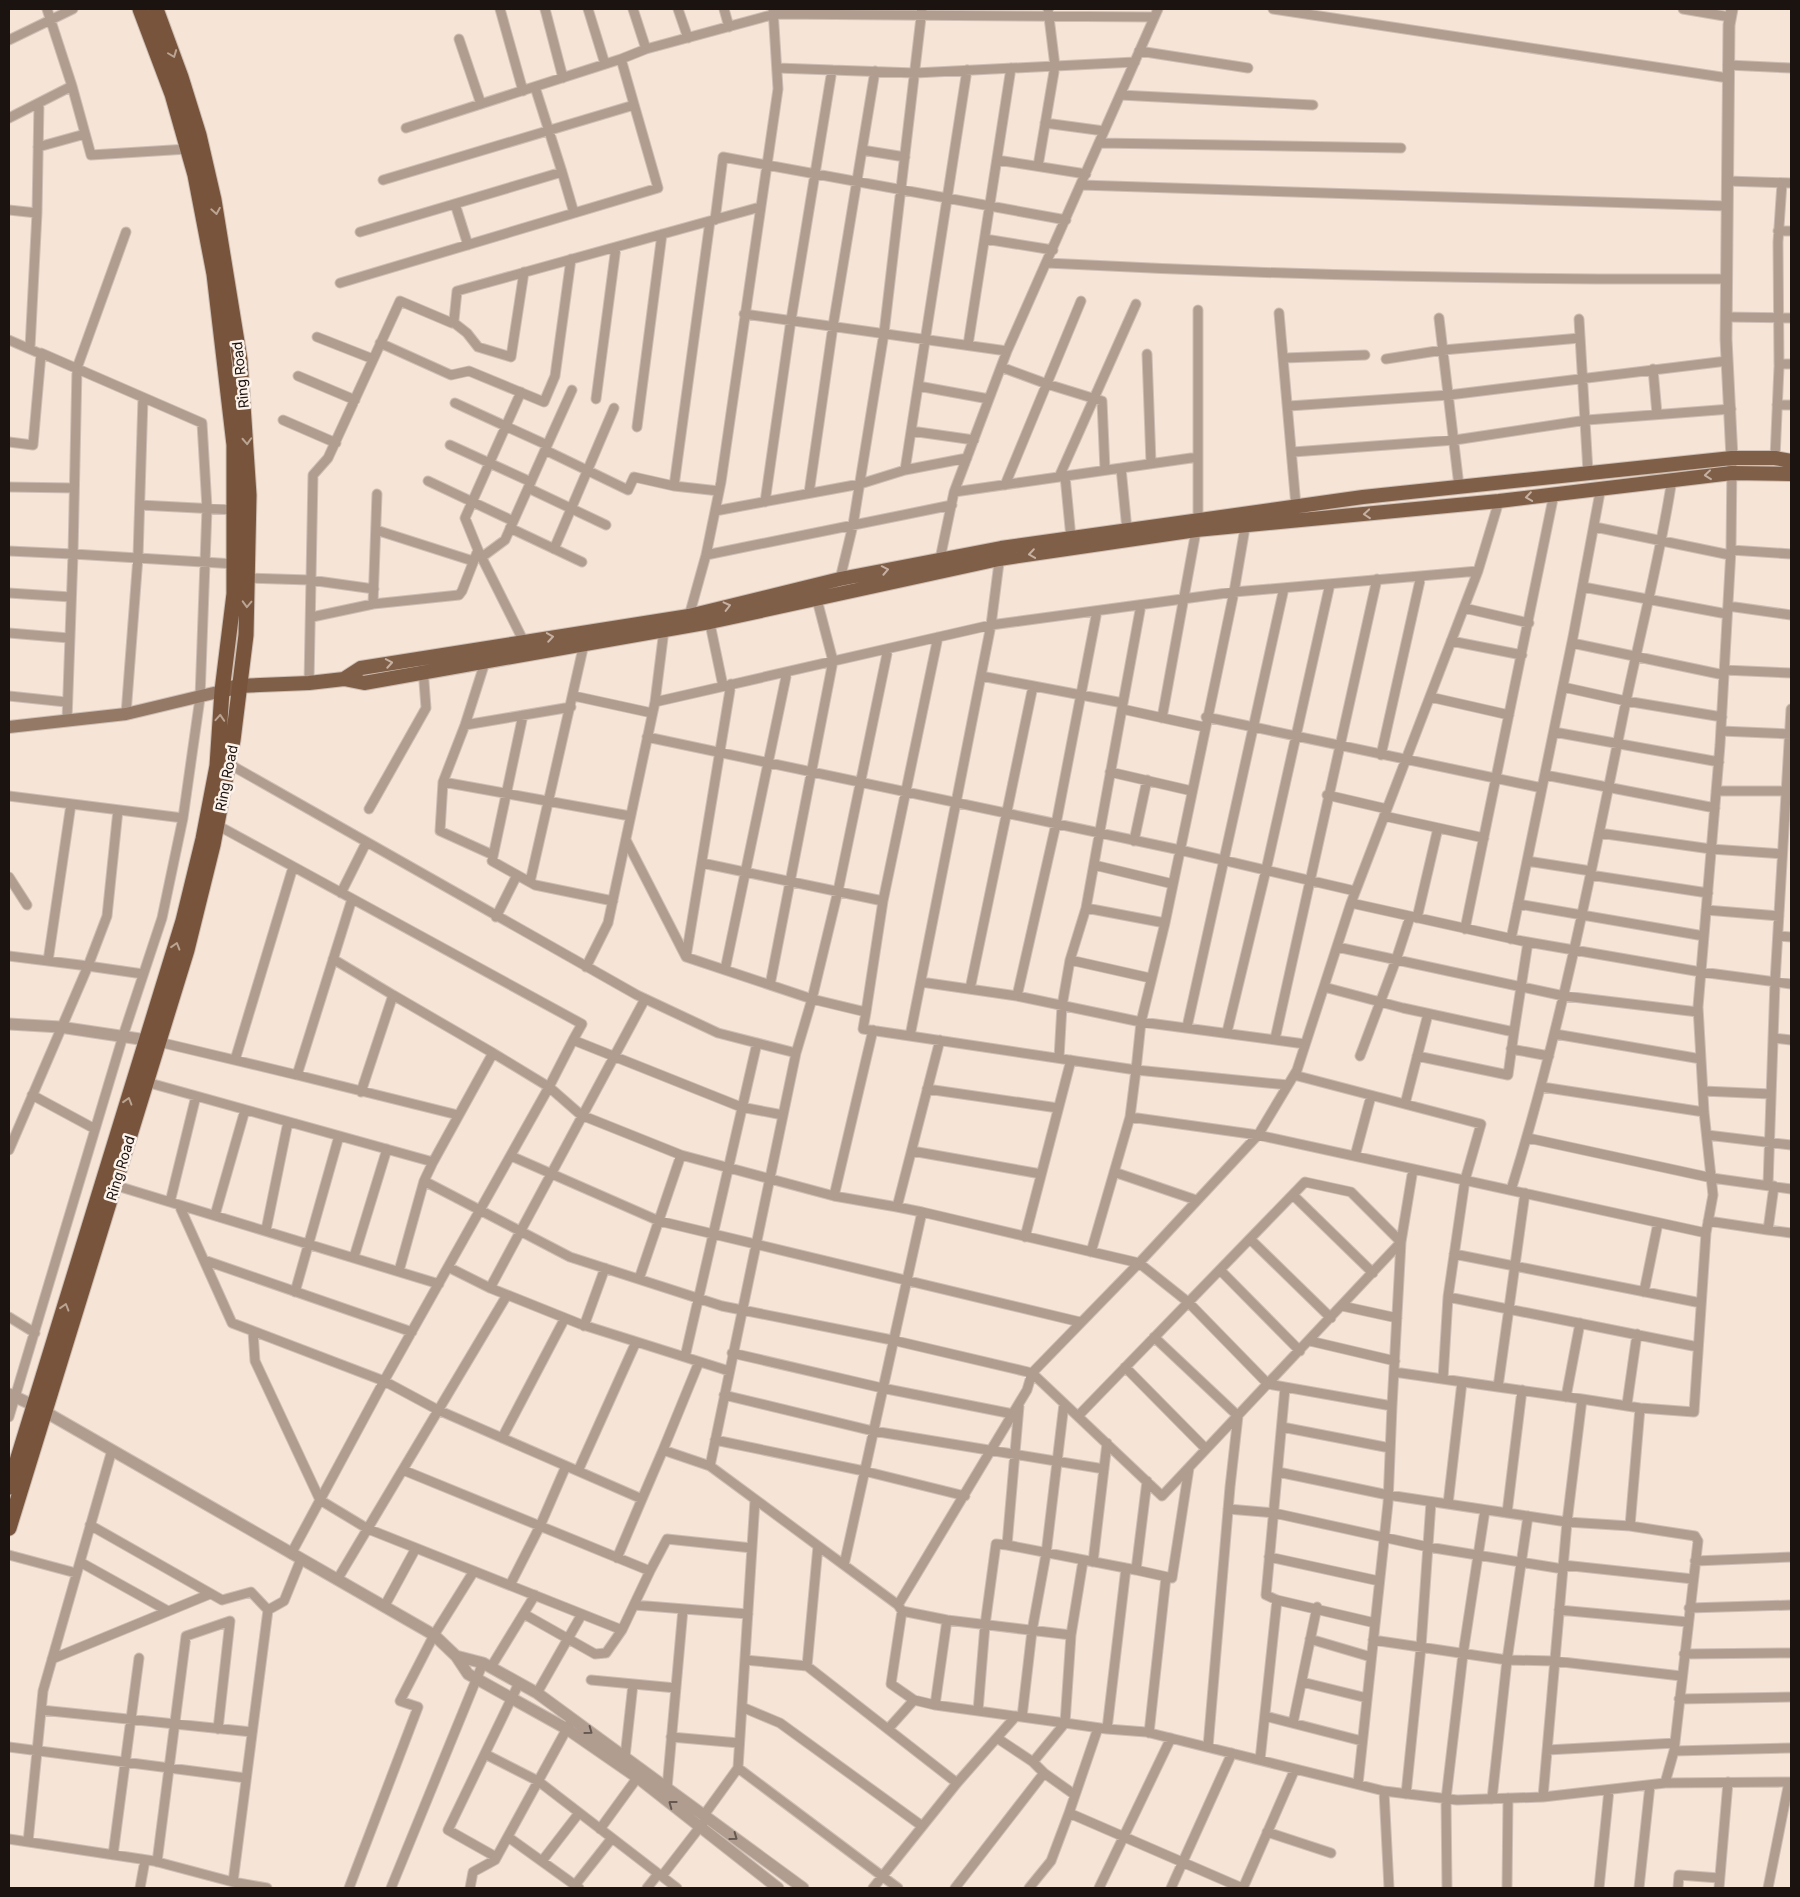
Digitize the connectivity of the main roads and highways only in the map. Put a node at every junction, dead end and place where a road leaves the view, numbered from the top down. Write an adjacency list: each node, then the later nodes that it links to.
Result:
1 (140, 9): 12 (highway, Ring Road)
2 (156, 9): 11 (highway, Ring Road, one-way to 11)
3 (1791, 461): 5 (main road)
4 (1791, 474): 5 (main road, one-way to 5)
5 (1247, 519): 6 (main road)
6 (1197, 525): 7 (main road, one-way to 7); 7 (main road)
7 (1000, 553): 8 (main road); 8 (main road, one-way to 7)
8 (815, 591): 9 (main road)
9 (709, 616): 10 (main road, one-way to 9); 10 (main road)
10 (422, 664): 11 (main road)
11 (238, 686): 12 (main road); 14 (highway, Ring Road)
12 (222, 691): 13 (main road); 14 (highway, Ring Road, one-way to 12)
13 (9, 727)
14 (153, 1041): 15 (highway, Ring Road, one-way to 14); 15 (highway, Ring Road)
15 (40, 1409): 16 (highway, Ring Road); 17 (highway, Ring Road)
16 (9, 1487)
17 (9, 1528)

